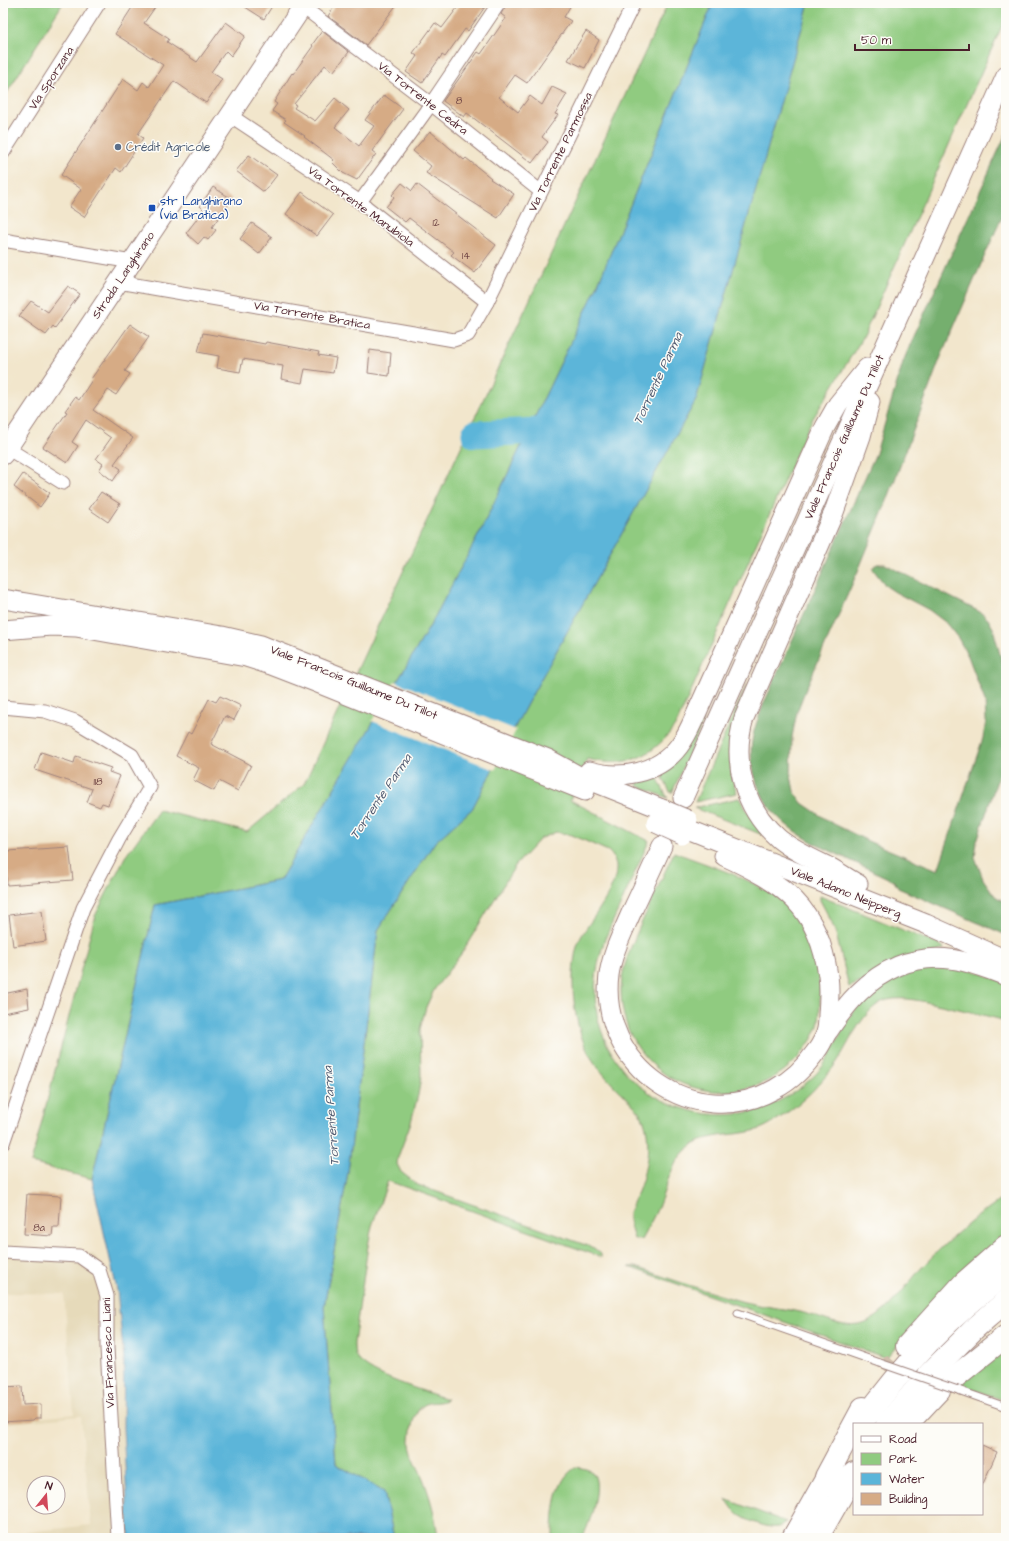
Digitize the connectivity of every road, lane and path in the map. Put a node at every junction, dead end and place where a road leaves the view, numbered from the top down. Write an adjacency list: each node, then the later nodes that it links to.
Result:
1 (99, 3): 8 (street, Via Sporzana)
2 (499, 3): 6 (street)
3 (634, 3): 9 (street, Via Torrente Parmossa)
4 (304, 5): 6 (street, Via Torrente Cedra); 7 (main road, Strada Langhirano)
5 (1006, 76): 15 (main road, Viale Francois Guillaume Du Tillot)
6 (432, 104): 9 (street, Via Torrente Cedra); 10 (street)
7 (230, 116): 10 (street, Via Torrente Manubiola); 12 (main road, Strada Langhirano)
8 (4, 149)
9 (540, 191): 14 (street, Via Torrente Parmossa)
10 (360, 202): 14 (street, Via Torrente Manubiola)
11 (3, 240): 12 (street)
12 (132, 262): 13 (main road, Strada Langhirano)
13 (118, 282): 14 (street, Via Torrente Bratica); 16 (main road, Strada Langhirano)
14 (487, 302)
15 (884, 346): 22 (main road); 23 (main road, Viale Francois Guillaume Du Tillot); 27 (main road)
16 (5, 451): 17 (street, Strada Langhirano)
17 (63, 483)
18 (3, 599): 20 (main road, Viale Francois Guillaume Du Tillot)
19 (3, 630): 20 (main road, Viale Francois Guillaume Du Tillot)
20 (318, 675): 22 (main road, Viale Francois Guillaume Du Tillot); 22 (main road, Viale Francois Guillaume Du Tillot)
21 (3, 707): 32 (street)
22 (579, 777): 24 (main road, Viale Francois Guillaume Du Tillot); 24 (main road, Viale Francois Guillaume Du Tillot)
23 (683, 798)
24 (659, 817): 25 (main road, Viale Francois Guillaume Du Tillot, bridge)
25 (685, 828): 27 (main road, Viale Adamo Neipperg); 29 (main road, Viale Adamo Neipperg); 31 (main road)
26 (662, 846): 31 (main road)
27 (858, 884): 28 (main road, Viale Adamo Neipperg)
28 (1006, 946)
29 (1006, 960)
30 (1006, 976): 31 (main road)
31 (826, 1033)
32 (3, 1143)
33 (1006, 1246): 39 (highway)
34 (3, 1252): 51 (street, Via Francesco Liani)
35 (1006, 1274): 43 (highway)
36 (1006, 1302): 40 (highway)
37 (738, 1313): 39 (lane)
38 (1006, 1336): 40 (highway)
39 (887, 1365): 40 (lane, bridge); 42 (highway)
40 (939, 1384): 41 (lane); 44 (highway); 45 (highway)
41 (1006, 1407)
42 (855, 1423)
43 (862, 1423)
44 (888, 1423)
45 (908, 1423)
46 (853, 1426): 49 (highway)
47 (853, 1436): 49 (highway)
48 (853, 1475): 53 (highway)
49 (826, 1477): 52 (highway)
50 (853, 1495): 54 (highway)
51 (118, 1538)
52 (793, 1538)
53 (817, 1538)
54 (826, 1538)

